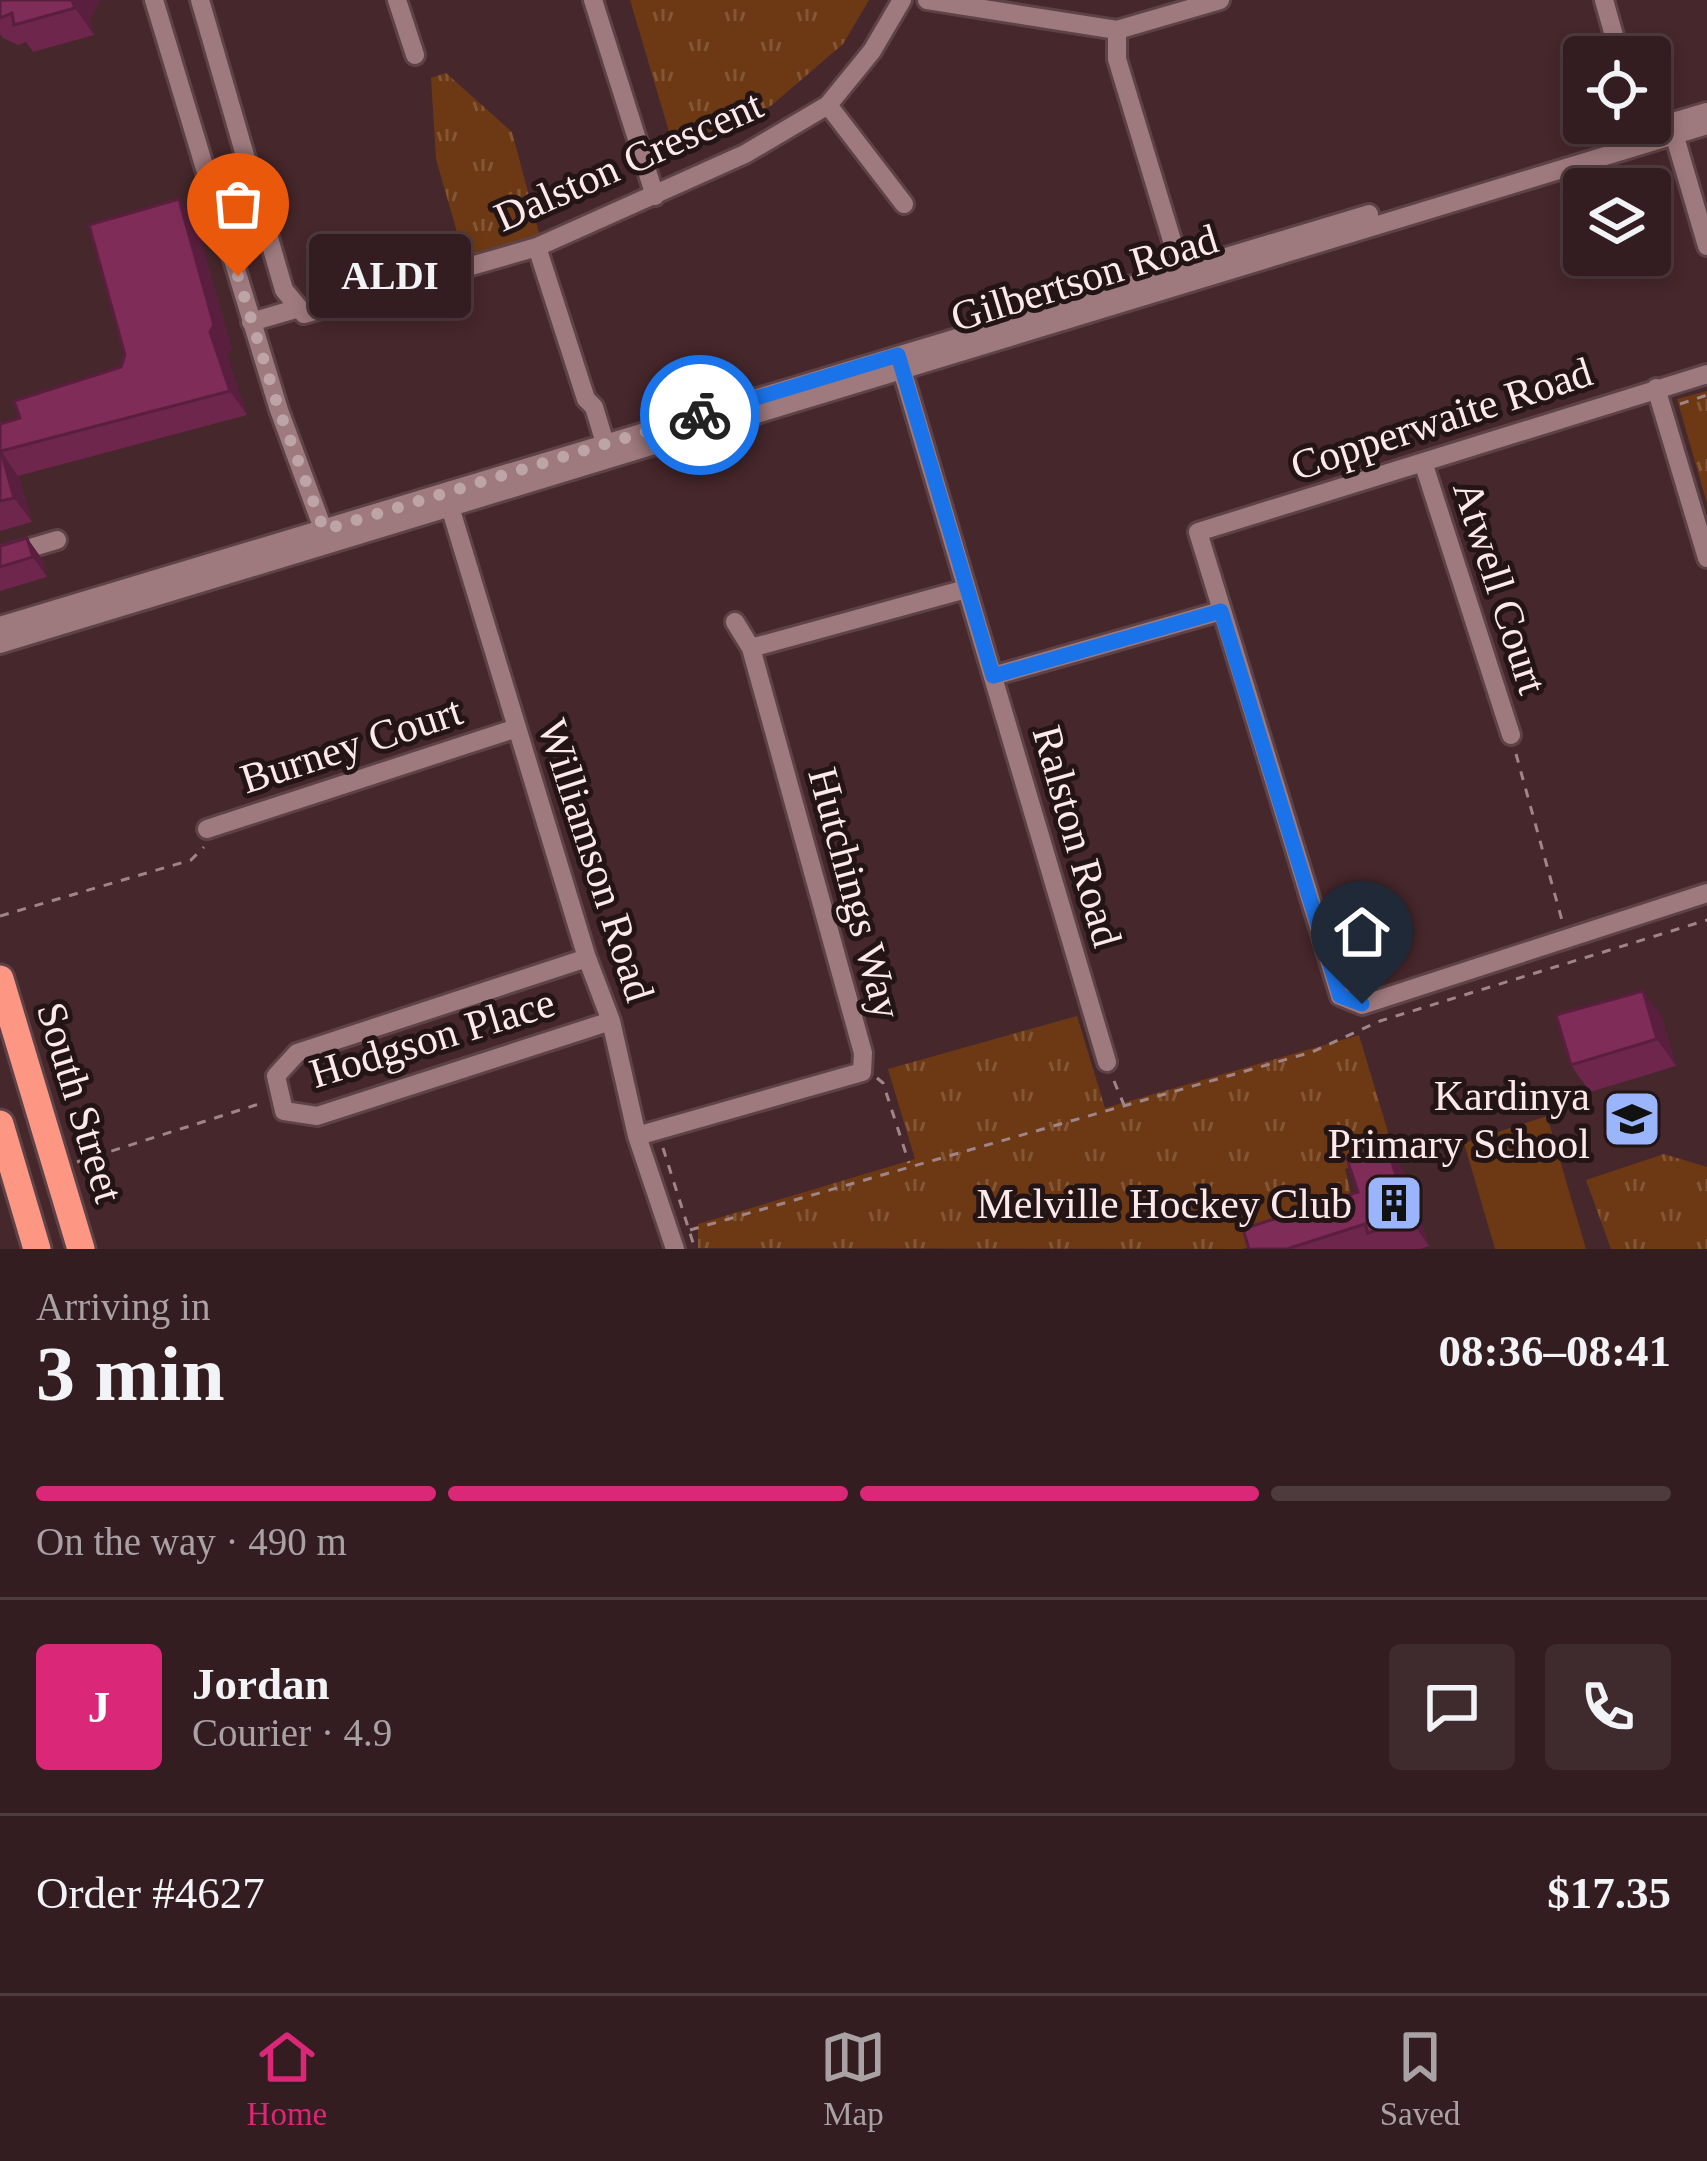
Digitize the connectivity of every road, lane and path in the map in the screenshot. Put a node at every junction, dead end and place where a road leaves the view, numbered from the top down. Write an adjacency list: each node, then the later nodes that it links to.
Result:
1 (154, 0): 23 (street)
2 (200, 0): 22 (street)
3 (397, 0): 11 (street)
4 (593, 0): 17 (street)
5 (902, 0): 12 (street, Dalston Crescent)
6 (927, 0): 9 (street)
7 (1220, 0): 9 (street)
8 (1604, 0): 10 (street)
9 (1117, 30): 21 (street)
10 (1614, 36)
11 (415, 55)
12 (828, 105): 17 (street, Dalston Crescent); 18 (street)
13 (1707, 112): 15 (street, Gilbertson Road)
14 (1707, 125): 15 (street, Gilbertson Road)
15 (1673, 128): 19 (street)
16 (1604, 144): 21 (street, Gilbertson Road)
17 (655, 196): 20 (street, Dalston Crescent)
18 (904, 204)
19 (1707, 246)
20 (537, 247): 22 (street, Dalston Crescent); 27 (street)
21 (1183, 278): 24 (street, Gilbertson Road)
22 (299, 308): 23 (street, Dalston Crescent)
23 (251, 322): 30 (street)
24 (900, 362): 27 (street, Gilbertson Road); 34 (street, Ralston Road)
25 (1707, 374): 26 (street, Copperwaite Road)
26 (1656, 388): 28 (street, Copperwaite Road); 33 (street)
27 (602, 453): 29 (street, Gilbertson Road)
28 (1423, 462): 35 (street, Copperwaite Road); 42 (street, Atwell Court)
29 (447, 499): 30 (street, Gilbertson Road); 41 (street, Williamson Road)
30 (326, 536): 37 (street, Gilbertson Road); 38 (street, Gilbertson Road)
31 (57, 540): 32 (street)
32 (0, 557)
33 (1707, 558)
34 (966, 589): 39 (street); 40 (street, Ralston Road)
35 (1221, 611): 40 (street); 47 (street)
36 (735, 622): 39 (street, Hutchings Way)
37 (0, 626)
38 (0, 644)
39 (752, 648): 52 (street, Hutchings Way)
40 (993, 676): 51 (street, Ralston Road)
41 (517, 728): 43 (street, Burney Court); 48 (street, Williamson Road)
42 (1511, 734): 47 (path)
43 (208, 829): 45 (path)
44 (1707, 893): 47 (street)
45 (0, 916)
46 (1707, 920): 54 (path)
47 (1567, 938)
48 (587, 958): 50 (street, Williamson Road); 53 (street, Hodgson Place)
49 (0, 979): 63 (highway, South Street)
50 (610, 1021): 53 (street, Hodgson Place); 57 (street, Williamson Road)
51 (1107, 1062): 54 (path)
52 (862, 1065): 56 (street, Hutchings Way); 59 (path)
53 (281, 1097): 58 (path)
54 (1125, 1108): 59 (path)
55 (0, 1124): 60 (highway, South Street)
56 (678, 1127): 57 (street, Hutchings Way); 61 (path)
57 (638, 1136): 64 (street, Williamson Road)
58 (74, 1162)
59 (910, 1165): 61 (path)
60 (9, 1185): 62 (highway, South Street)
61 (690, 1230): 65 (path)
62 (38, 1249)
63 (82, 1249)
64 (675, 1249)
65 (695, 1249)

